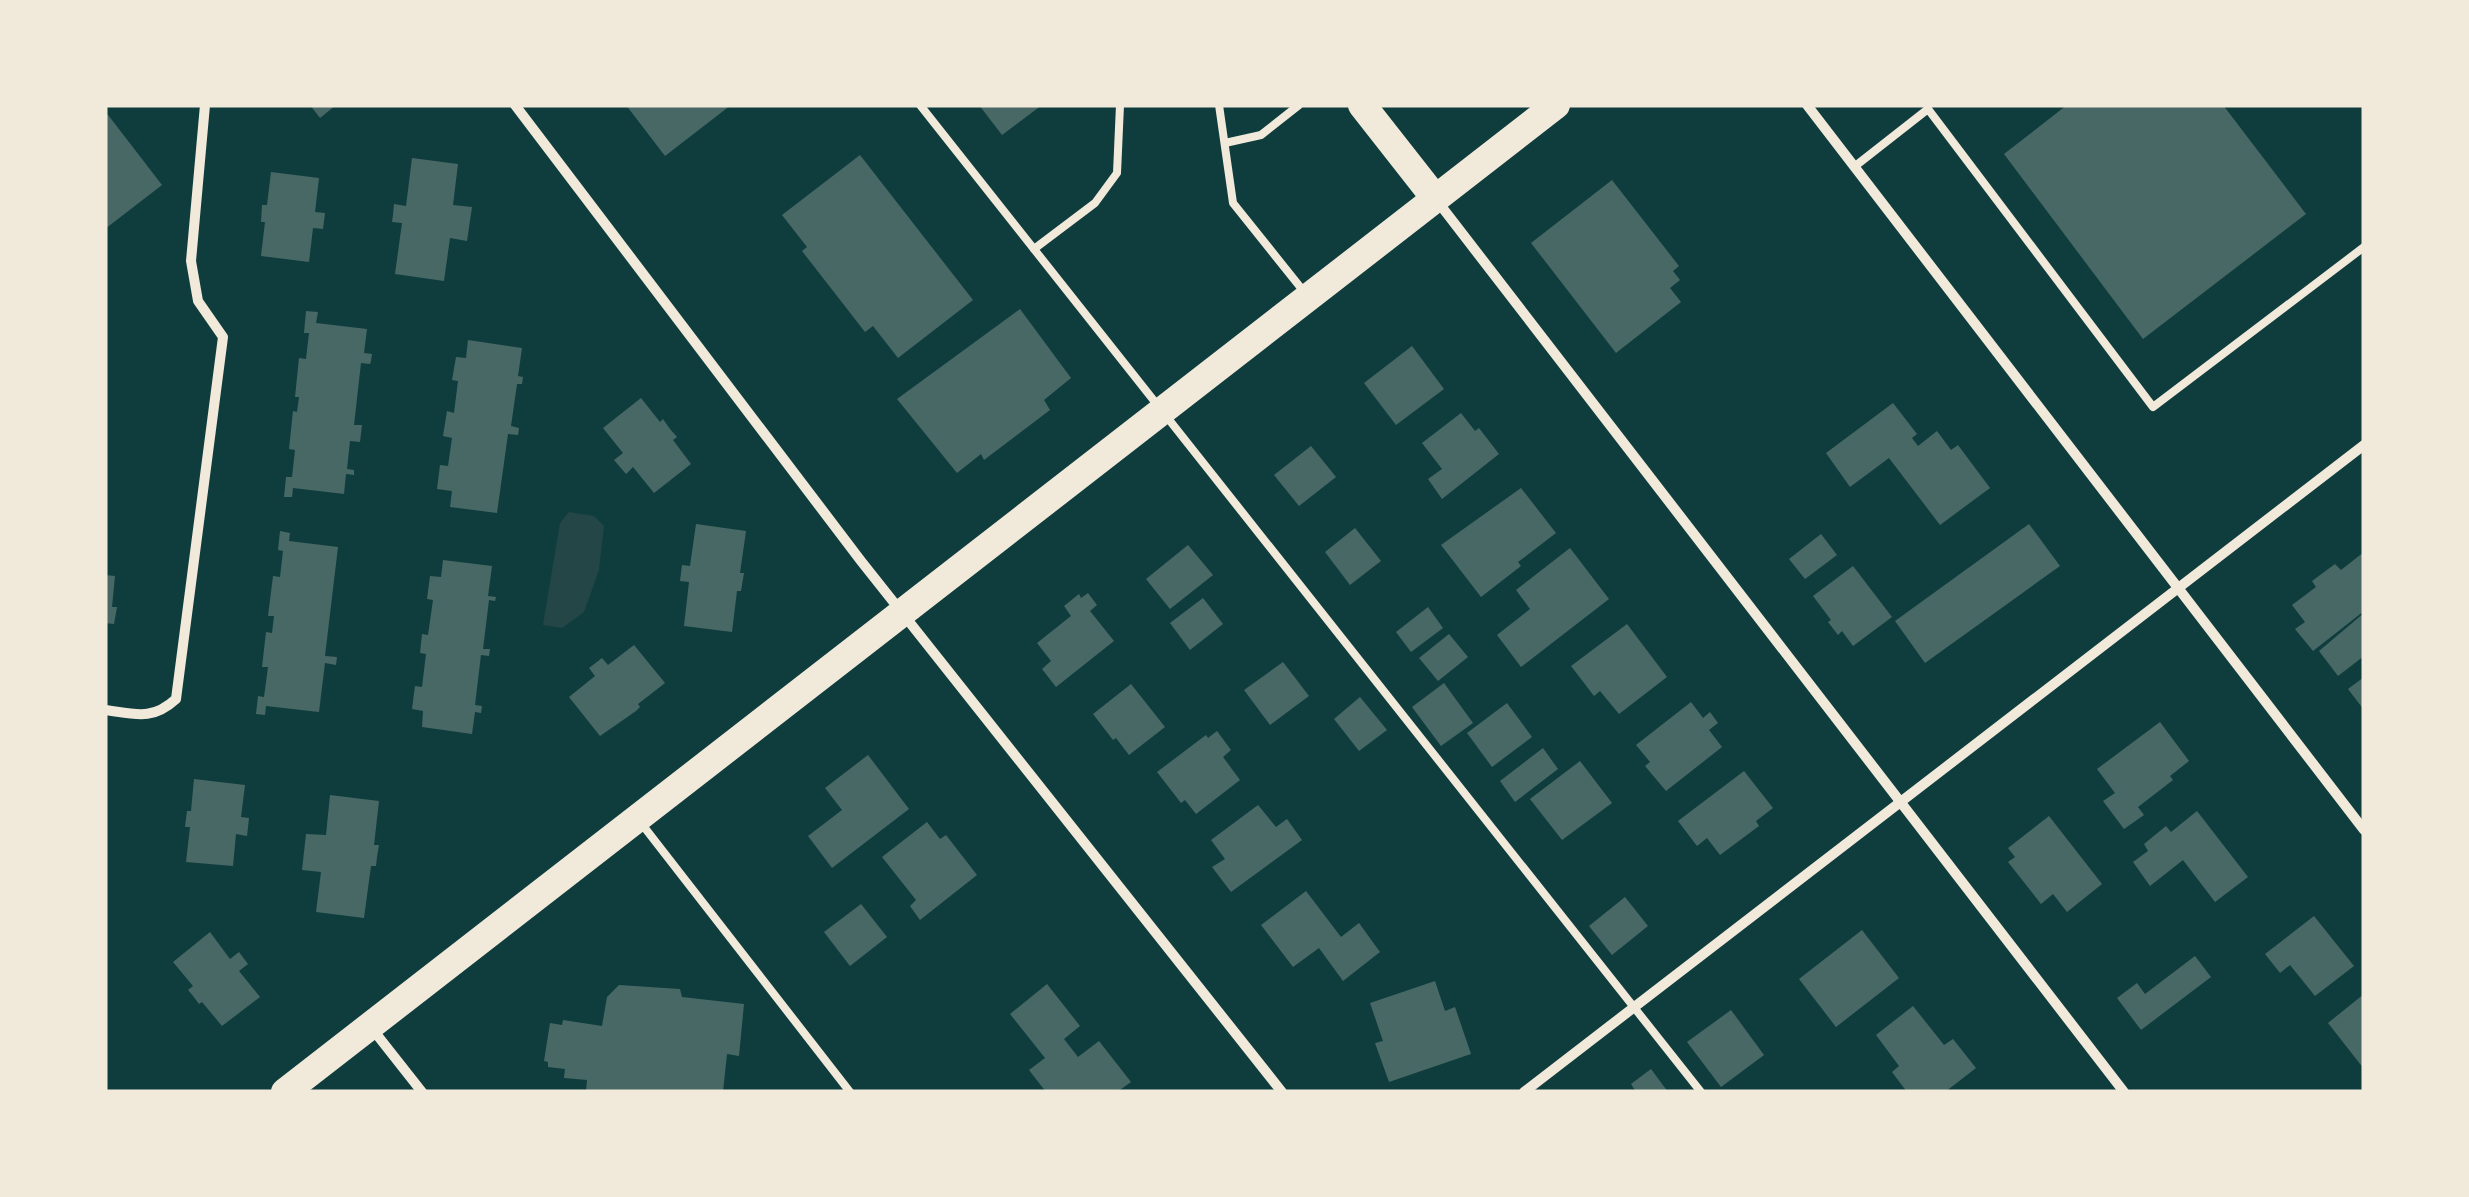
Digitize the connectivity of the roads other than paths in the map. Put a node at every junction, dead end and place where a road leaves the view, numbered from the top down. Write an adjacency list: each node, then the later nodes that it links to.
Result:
1 (205, 105): 20 (street)
2 (514, 105): 19 (street)
3 (920, 105): 14 (lane)
4 (1120, 105): 14 (lane)
5 (1219, 105): 10 (lane)
6 (1299, 105): 10 (lane)
7 (1362, 105): 12 (highway)
8 (1556, 105): 12 (highway)
9 (1807, 105): 11 (street)
10 (1224, 143): 15 (lane)
11 (1854, 167): 13 (lane); 18 (street)
12 (1434, 198): 15 (highway); 21 (street)
13 (2364, 247)
14 (1034, 249): 16 (lane)
15 (1308, 297): 16 (highway)
16 (1161, 411): 19 (highway); 24 (lane)
17 (2364, 445): 18 (street)
18 (2179, 588): 21 (street); 23 (street)
19 (902, 614): 22 (highway); 29 (street)
20 (105, 710)
21 (1901, 802): 24 (street); 32 (street)
22 (638, 819): 25 (highway); 28 (lane)
23 (2364, 830)
24 (1635, 1006): 30 (street); 31 (lane)
25 (370, 1026): 26 (highway); 27 (street)
26 (285, 1092)
27 (422, 1092)
28 (850, 1092)
29 (1282, 1092)
30 (1524, 1092)
31 (1701, 1092)
32 (2124, 1092)

